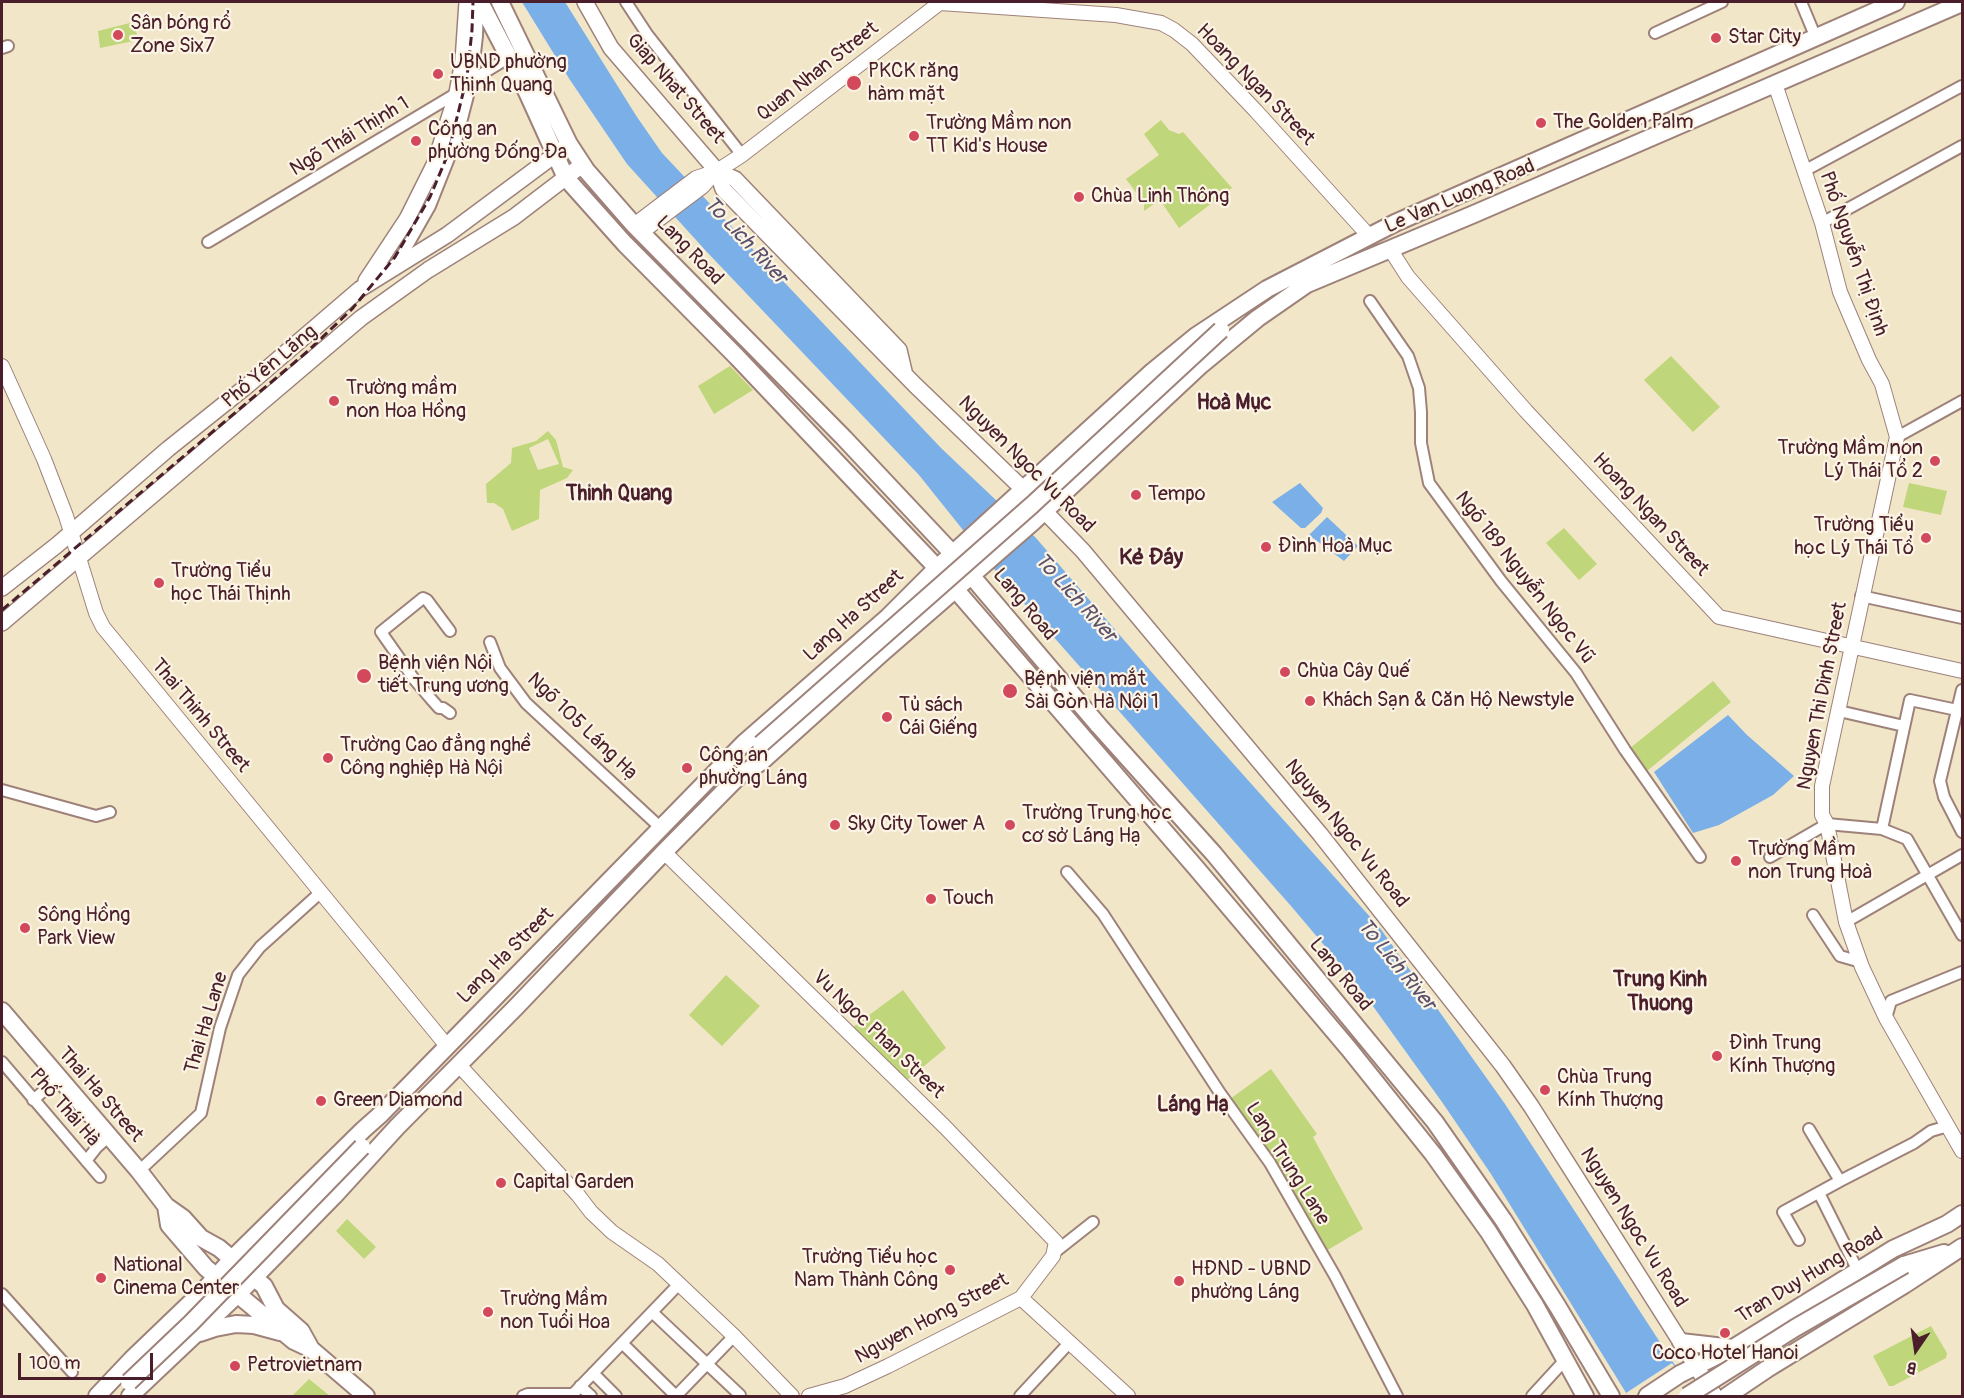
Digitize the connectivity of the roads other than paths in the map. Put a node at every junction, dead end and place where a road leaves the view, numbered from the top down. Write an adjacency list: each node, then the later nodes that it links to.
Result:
1 (467, 2): 17 (main road)
2 (479, 2): 13 (main road, Lang Road); 14 (street)
3 (500, 2): 20 (main road, Lang Road)
4 (585, 2): 25 (main road, Giap Nhat Street)
5 (626, 2): 23 (street)
6 (940, 2): 23 (street, Quan Nhan Street); 30 (street, Hoang Ngan Street)
7 (1722, 2): 11 (street)
8 (1801, 2): 12 (street)
9 (1896, 2): 12 (main road, Le Van Luong Road)
10 (1962, 3): 15 (main road, Le Van Luong Road)
11 (1655, 33)
12 (1816, 38): 18 (main road, Le Van Luong Road)
13 (508, 58): 14 (street, Ngõ Thái Thịnh 1); 22 (main road, Lang Road)
14 (472, 80): 17 (street, Ngõ Thái Thịnh 1); 33 (street)
15 (1775, 84): 19 (main road, Le Van Luong Road); 26 (street, Phố Nguyễn Thị Định)
16 (1962, 86): 26 (street)
17 (457, 93): 31 (street, Ngõ Thái Thịnh 1); 34 (main road)
18 (1666, 104): 19 (main road); 30 (main road, Le Van Luong Road)
19 (1679, 126): 32 (main road, Le Van Luong Road)
20 (569, 144): 22 (main road, Phố Yên Lãng); 24 (main road, Lang Road)
21 (1962, 146): 28 (street)
22 (555, 154): 27 (main road, Lang Road); 33 (main road, Phố Yên Lãng)
23 (742, 155): 25 (street, Quan Nhan Street)
24 (582, 165): 27 (main road, Phố Yên Lãng); 29 (main road, Lang Road)
25 (717, 171): 29 (street, Quan Nhan Street); 48 (main road, Nguyen Ngoc Vu Road)
26 (1804, 171): 28 (street, Phố Nguyễn Thị Định)
27 (566, 178): 39 (main road, Lang Road); 43 (main road, Phố Yên Lãng)
28 (1822, 223): 45 (street, Phố Nguyễn Thị Định)
29 (643, 225): 37 (main road, Lang Road)
30 (1369, 236): 36 (main road, Le Van Luong Road)
31 (208, 242)
32 (1390, 249): 38 (main road, Le Van Luong Road); 64 (street, Hoang Ngan Street)
33 (396, 265): 34 (main road, Phố Yên Lãng)
34 (360, 288): 41 (main road, Phố Yên Lãng)
35 (1370, 301): 82 (street, Ngõ 189 Nguyễn Ngọc Vũ)
36 (1245, 303): 40 (main road); 46 (main road, Le Van Luong Road)
37 (720, 313): 39 (main road); 51 (main road, Lang Road)
38 (1258, 318): 40 (main road); 47 (main road, Le Van Luong Road)
39 (707, 326): 53 (main road, Lang Road)
40 (1221, 330): 71 (main road, bridge)
41 (282, 354): 43 (main road); 50 (main road, Phố Yên Lãng)
42 (2, 366): 50 (street, Thai Thinh Street)
43 (297, 373): 52 (main road, Phố Yên Lãng)
44 (1962, 401): 45 (street)
45 (1897, 436): 57 (street, Nguyen Thi Dinh Street)
46 (1070, 449): 47 (main road); 48 (main road, Le Van Luong Road)
47 (1089, 470): 49 (main road, Le Van Luong Road)
48 (1019, 495): 49 (main road, Nguyen Ngoc Vu Road); 51 (main road, Le Van Luong Road)
49 (1039, 517): 54 (main road, Le Van Luong Road); 140 (main road, Nguyen Ngoc Vu Road)
50 (71, 533): 52 (street, Thai Thinh Street); 55 (main road, Phố Yên Lãng)
51 (953, 554): 53 (main road, Lang Ha Street); 54 (main road, Lang Road)
52 (80, 558): 60 (main road, Phố Yên Lãng); 86 (street, Thai Thinh Street)
53 (937, 568): 56 (main road, Lang Road); 58 (main road, Lang Ha Street)
54 (972, 576): 56 (main road); 91 (main road, Lang Road)
55 (2, 588)
56 (956, 590): 62 (main road); 93 (main road, Lang Road)
57 (1861, 596): 59 (street); 64 (street, Nguyen Thi Dinh Street)
58 (888, 616): 62 (main road); 72 (main road, Lang Ha Street)
59 (1962, 618)
60 (2, 623)
61 (450, 631): 69 (street)
62 (903, 635): 73 (main road)
63 (490, 642): 77 (street, Ngõ 105 Láng Hạ)
64 (1853, 646): 65 (street, Hoang Ngan Street); 68 (street, Nguyen Thi Dinh Street)
65 (1962, 671)
66 (1962, 690): 67 (street)
67 (1957, 710): 70 (street); 79 (street)
68 (1839, 711): 70 (street); 76 (street, Nguyen Thi Dinh Street)
69 (450, 713)
70 (1904, 726): 78 (street)
71 (761, 744): 72 (main road); 73 (main road)
72 (726, 764): 77 (main road, Lang Ha Street)
73 (740, 776): 80 (main road)
74 (2, 790): 75 (street)
75 (110, 812)
76 (1827, 824): 78 (street); 83 (street); 88 (street, Nguyen Thi Dinh Street)
77 (662, 829): 89 (main road, Lang Ha Street)
78 (1882, 829): 85 (street)
79 (1962, 831)
80 (664, 852): 92 (main road); 122 (street, Vu Ngoc Phan Street)
81 (1962, 855): 85 (street)
82 (1701, 857)
83 (1770, 857)
84 (1067, 872): 166 (street, Lang Trung Lane)
85 (1927, 875): 88 (street); 90 (street)
86 (321, 892): 98 (street, Thai Thinh Street); 111 (street, Thai Ha Lane)
87 (1813, 915): 94 (street)
88 (1846, 922): 94 (street, Nguyen Thi Dinh Street)
89 (563, 929): 92 (main road); 98 (main road, Lang Ha Street)
90 (1962, 935)
91 (1286, 941): 93 (main road); 168 (main road, Lang Road)
92 (578, 944): 100 (main road)
93 (1270, 956): 144 (main road, Lang Road)
94 (1861, 962): 97 (street, Nguyen Thi Dinh Street)
95 (1962, 972): 97 (street)
96 (2, 1011): 101 (main road, Thai Ha Street)
97 (1886, 1018): 104 (street, Nguyen Thi Dinh Street)
98 (447, 1046): 103 (main road, Lang Ha Street)
99 (2, 1062): 102 (street, Phố Thái Hà)
100 (459, 1065): 105 (main road); 129 (street)
101 (58, 1079): 102 (street); 107 (main road, Thai Ha Street)
102 (33, 1100): 110 (street, Phố Thái Hà)
103 (381, 1114): 108 (main road); 119 (main road, Lang Ha Street)
104 (1948, 1126): 109 (street, Nguyen Thi Dinh Street); 113 (street)
105 (397, 1127): 108 (main road); 123 (main road)
106 (1809, 1129): 113 (street)
107 (108, 1137): 110 (street); 111 (main road, Thai Ha Street)
108 (362, 1147): 151 (main road, bridge)
109 (1962, 1151)
110 (86, 1161): 112 (street, Phố Thái Hà)
111 (139, 1172): 115 (main road, Thai Ha Street)
112 (100, 1177)
113 (1840, 1181): 114 (street)
114 (1819, 1193): 120 (street); 126 (street)
115 (166, 1206): 124 (main road, Thai Ha Street); 127 (main road, Thai Ha Street)
116 (1962, 1214): 118 (main road, Tran Duy Hung Road)
117 (1093, 1222): 122 (street)
118 (1947, 1224): 125 (main road); 126 (main road, Tran Duy Hung Road)
119 (253, 1239): 123 (main road); 124 (main road, Lang Ha Street)
120 (1798, 1240)
121 (1962, 1247): 125 (main road); 149 (main road)
122 (1055, 1252): 132 (street, Nguyen Hong Street)
123 (273, 1257): 128 (main road)
124 (232, 1259): 127 (main road, Lang Ha Street); 128 (main road, Thai Ha Street)
125 (1904, 1265): 170 (main road, bridge)
126 (1858, 1271): 142 (main road, Tran Duy Hung Road)
127 (216, 1276): 131 (main road, Thai Ha Street); 133 (main road, Lang Ha Street)
128 (254, 1277): 131 (main road); 143 (main road, Thai Ha Street)
129 (679, 1284): 134 (street); 138 (street)
130 (2, 1294): 147 (street)
131 (238, 1294): 135 (main road); 136 (main road, Thai Ha Street)
132 (1021, 1298): 139 (street); 163 (street, Nguyen Hong Street)
133 (188, 1305): 135 (main road); 153 (main road, Lang Ha Street)
134 (652, 1312): 141 (street); 145 (street)
135 (208, 1322): 137 (main road)
136 (285, 1333): 137 (main road); 143 (main road)
137 (194, 1335): 151 (main road)
138 (734, 1336): 145 (street); 162 (street)
139 (1070, 1342): 164 (street); 165 (street)
140 (1681, 1342): 142 (main road); 146 (main road, Nguyen Ngoc Vu Road)
141 (622, 1343): 148 (street); 160 (street)
142 (1732, 1348): 146 (main road, Tran Duy Hung Road); 149 (main road)
143 (311, 1349): 156 (main road)
144 (1566, 1359): 152 (main road, Lang Road); 167 (street)
145 (707, 1364): 160 (street); 161 (street)
146 (1696, 1366): 169 (main road, Tran Duy Hung Road); 171 (main road, Nguyen Ngoc Vu Road)
147 (72, 1372)
148 (593, 1373): 150 (street); 159 (street)
149 (1750, 1380): 172 (main road); 173 (main road)
150 (580, 1386): 157 (street); 158 (street)
151 (130, 1389): 154 (main road); 155 (main road)
152 (1582, 1394)
153 (97, 1396)
154 (108, 1396)
155 (118, 1396)
156 (366, 1396)
157 (523, 1396)
158 (591, 1396)
159 (616, 1396)
160 (676, 1396)
161 (739, 1396)
162 (792, 1396)
163 (810, 1396)
164 (1020, 1396)
165 (1128, 1396)
166 (1396, 1396)
167 (1532, 1396)
168 (1611, 1396)
169 (1647, 1396)
170 (1687, 1396)
171 (1715, 1396)
172 (1727, 1396)
173 (1744, 1396)

